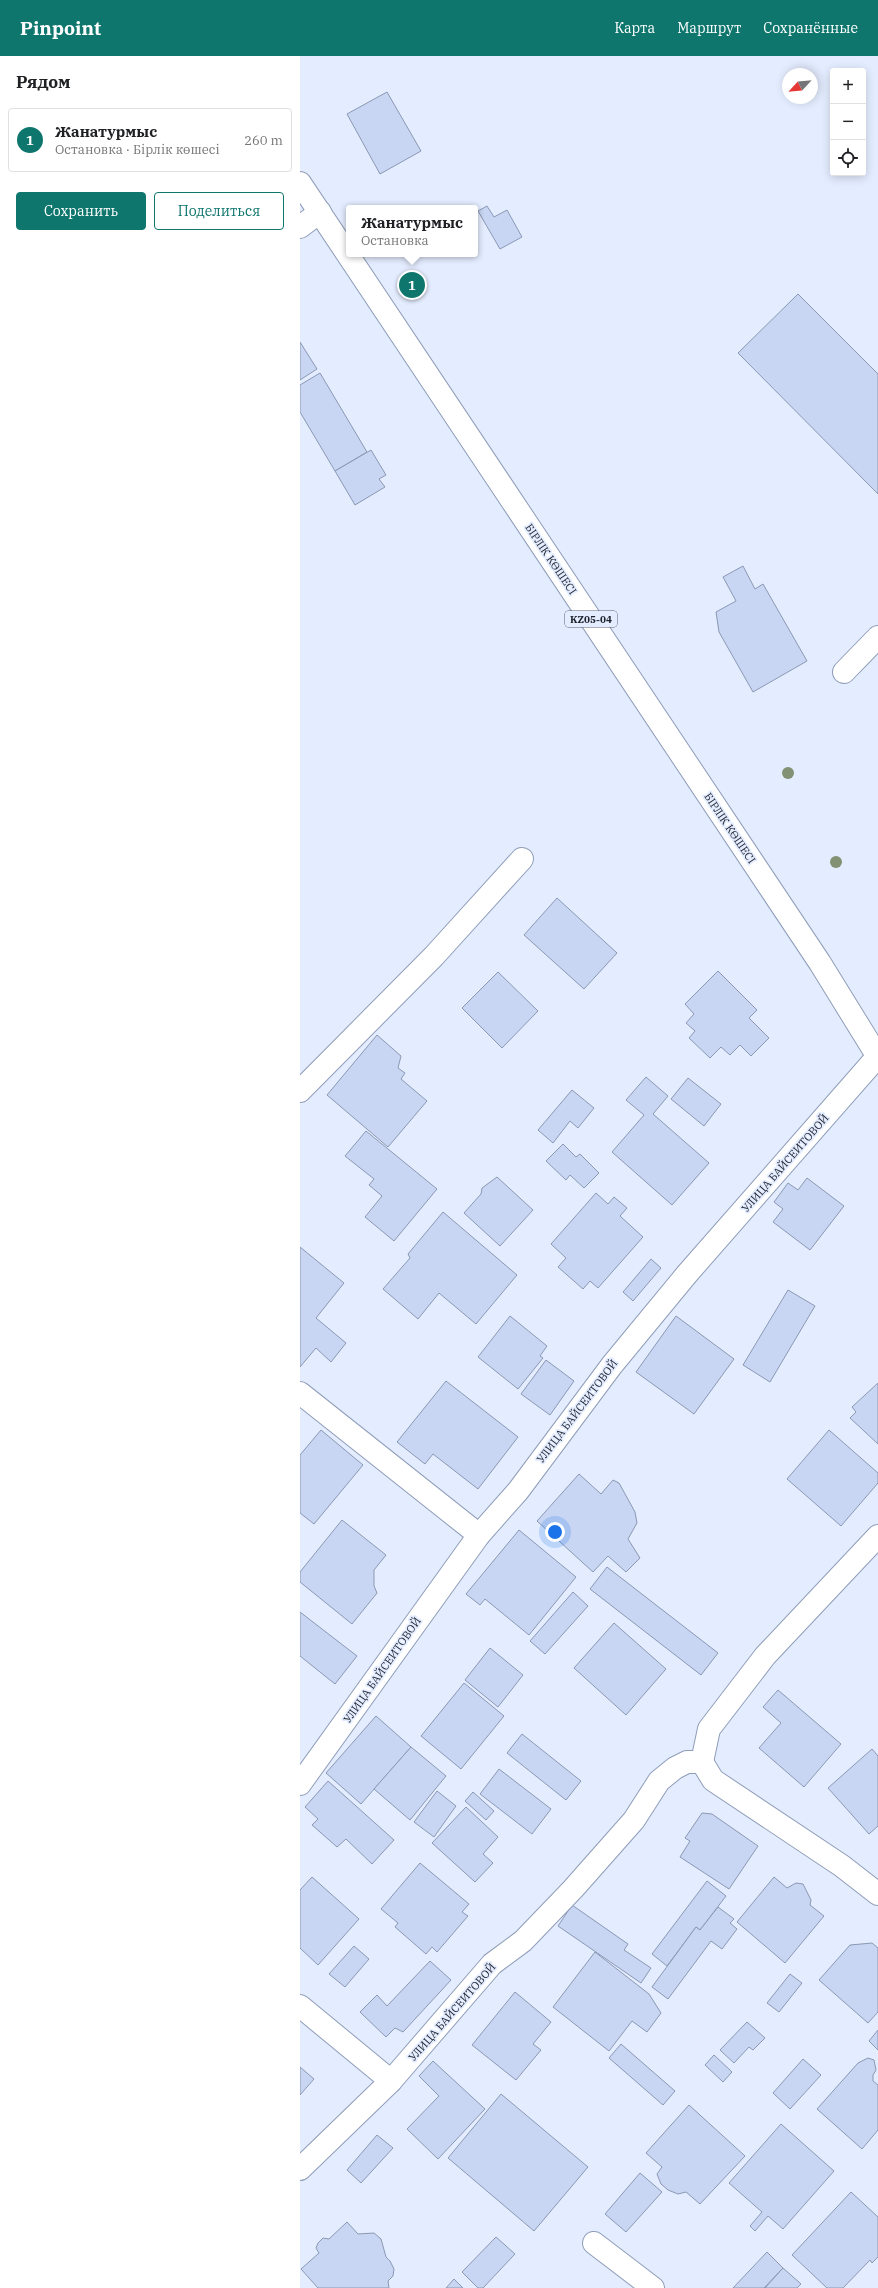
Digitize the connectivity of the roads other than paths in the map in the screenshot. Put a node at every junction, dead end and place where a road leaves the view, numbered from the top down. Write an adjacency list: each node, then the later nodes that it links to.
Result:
1 (300, 182): 2 (street, БІРЛІК КӨШЕСІ / KZ05-04)
2 (320, 212): 3 (street); 4 (street, БІРЛІК КӨШЕСІ / KZ05-04)
3 (300, 227)
4 (346, 251)
5 (350, 257): 9 (street, БІРЛІК КӨШЕСІ / KZ05-04)
6 (878, 637): 7 (street)
7 (844, 672)
8 (522, 859): 10 (street)
9 (878, 1057): 12 (street, УЛИЦА БАЙСЕИТОВОЙ)
10 (300, 1091)
11 (300, 1393): 12 (street)
12 (479, 1535): 15 (street, УЛИЦА БАЙСЕИТОВОЙ)
13 (878, 1536): 14 (street)
14 (702, 1762): 16 (street); 18 (street, УЛИЦА БАЙСЕИТОВОЙ)
15 (300, 1784)
16 (878, 1894)
17 (300, 2006): 18 (street)
18 (391, 2081): 19 (street, УЛИЦА БАЙСЕИТОВОЙ)
19 (300, 2169)
20 (594, 2243): 21 (street)
21 (653, 2288)

